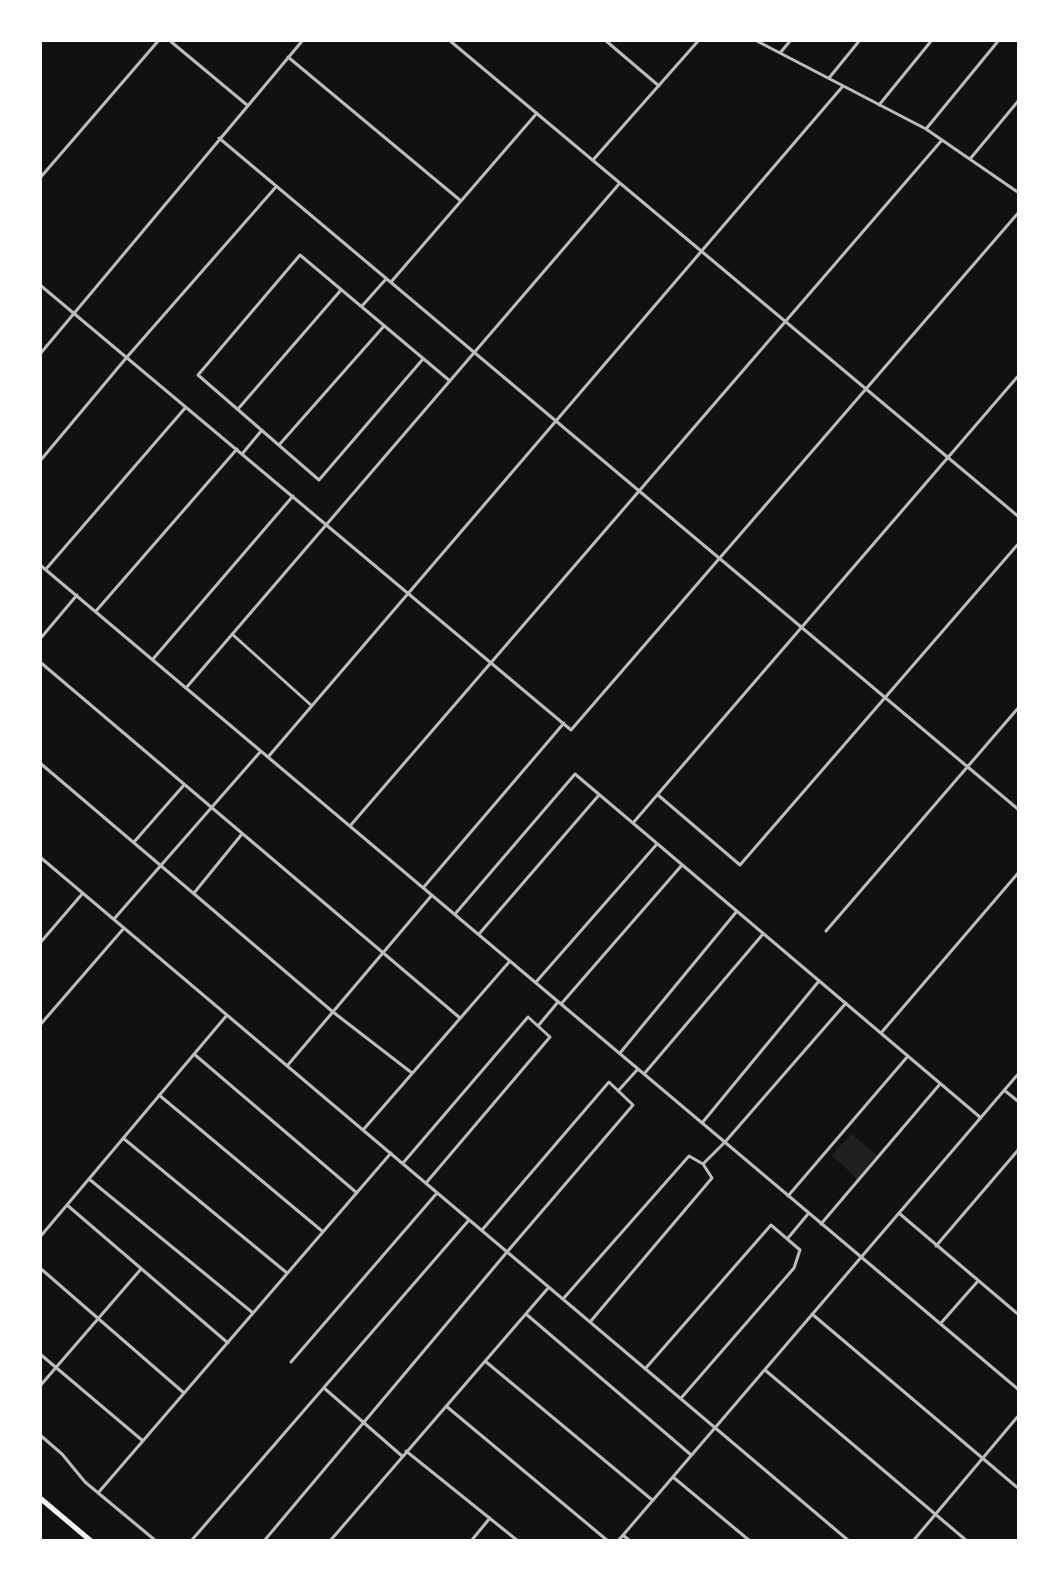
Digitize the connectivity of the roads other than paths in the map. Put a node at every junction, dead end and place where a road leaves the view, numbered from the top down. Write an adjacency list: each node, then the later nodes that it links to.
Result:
1 (159, 40): 26 (street)
2 (169, 40): 18 (street)
3 (303, 40): 13 (street)
4 (449, 40): 20 (street)
5 (605, 40): 15 (street)
6 (699, 40): 15 (street)
7 (755, 40): 12 (street)
8 (791, 40): 12 (street)
9 (860, 40): 14 (street)
10 (932, 40): 19 (street)
11 (999, 40): 21 (street)
12 (780, 53): 14 (street)
13 (288, 57): 18 (street); 31 (street)
14 (829, 78): 16 (street)
15 (659, 86): 25 (street)
16 (843, 86): 19 (street); 33 (street)
17 (1019, 100): 24 (street)
18 (247, 105): 22 (street)
19 (879, 105): 21 (street)
20 (537, 113): 25 (street); 31 (street)
21 (926, 129): 23 (street)
22 (219, 138): 29 (street); 39 (street)
23 (942, 140): 24 (street); 40 (street)
24 (970, 159): 30 (street)
25 (593, 161): 27 (street)
26 (40, 178)
27 (620, 183): 33 (street); 42 (street)
28 (1019, 185): 30 (street)
29 (277, 187): 34 (street); 44 (street)
30 (1017, 192)
31 (461, 201): 35 (street)
32 (1019, 212): 48 (street)
33 (702, 251): 40 (street); 51 (street)
34 (386, 279): 35 (street); 38 (street)
35 (391, 282): 42 (street)
36 (40, 285): 39 (street)
37 (341, 290): 38 (street); 50 (street); 50 (street)
38 (361, 307): 41 (street)
39 (75, 314): 43 (street); 44 (street)
40 (785, 321): 48 (street); 58 (street)
41 (384, 326): 45 (street); 53 (street)
42 (474, 352): 47 (street); 51 (street)
43 (40, 354)
44 (127, 357): 49 (street); 57 (street)
45 (423, 359): 47 (street); 53 (street)
46 (1019, 375): 56 (street)
47 (450, 381): 61 (street)
48 (866, 389): 56 (street); 63 (street)
49 (186, 407): 54 (street); 65 (street)
50 (238, 409): 52 (street)
51 (556, 421): 58 (street); 66 (street)
52 (262, 430): 53 (street); 55 (street)
53 (279, 445)
54 (237, 449): 55 (street); 68 (street)
55 (242, 454): 59 (street)
56 (948, 457): 60 (street); 69 (street)
57 (40, 461)
58 (639, 491): 63 (street); 74 (street)
59 (293, 496): 61 (street); 72 (street)
60 (1019, 517)
61 (326, 524): 66 (street); 70 (street)
62 (1019, 543): 76 (street)
63 (719, 558): 69 (street); 79 (street)
64 (40, 565): 65 (street)
65 (46, 569): 67 (street)
66 (408, 593): 74 (street); 77 (street)
67 (77, 595): 68 (street); 71 (street)
68 (96, 611): 72 (street)
69 (802, 628): 76 (street); 86 (street)
70 (232, 634): 75 (street); 77 (street)
71 (40, 639)
72 (153, 659): 75 (street)
73 (40, 662): 84 (street)
74 (491, 663): 79 (street); 90 (street)
75 (186, 688): 80 (street)
76 (886, 698): 83 (street); 86 (street)
77 (312, 706): 81 (street)
78 (1019, 707): 83 (street)
79 (564, 723): 98 (street)
80 (261, 751): 81 (street); 87 (street)
81 (268, 757): 90 (street)
82 (40, 763): 92 (street)
83 (967, 767): 88 (street); 106 (street)
84 (184, 785): 87 (street); 92 (street)
85 (599, 794): 89 (street); 103 (street); 107 (street)
86 (658, 795): 89 (street)
87 (211, 808): 91 (street); 95 (street)
88 (1019, 810)
89 (633, 823): 93 (street)
90 (350, 826): 98 (street)
91 (242, 834): 100 (street); 110 (street)
92 (134, 842): 95 (street)
93 (657, 844): 96 (street); 113 (street)
94 (41, 860): 99 (street)
95 (161, 865): 100 (street); 104 (street)
96 (682, 865): 102 (street); 114 (street)
97 (1019, 872): 121 (street)
98 (423, 888): 101 (street)
99 (83, 893): 104 (street); 109 (street)
100 (194, 893): 116 (street)
101 (432, 895): 103 (street); 110 (street)
102 (737, 911): 108 (street); 122 (street)
103 (455, 914): 107 (street)
104 (114, 919): 105 (street)
105 (124, 928): 117 (street); 119 (street)
106 (826, 931)
107 (479, 934): 111 (street)
108 (763, 934): 112 (street); 129 (street)
109 (40, 943)
110 (383, 953): 116 (street); 118 (street)
111 (510, 961): 113 (street); 118 (street)
112 (819, 981): 115 (street); 136 (street)
113 (536, 983): 114 (street)
114 (560, 1003): 120 (street); 122 (street)
115 (846, 1003): 121 (street); 139 (street)
116 (333, 1012): 125 (street); 127 (street)
117 (227, 1015): 123 (street); 125 (street)
118 (460, 1018): 127 (street)
119 (40, 1025)
120 (538, 1026): 142 (street); 145 (street)
121 (881, 1033): 124 (street)
122 (619, 1053): 126 (street)
123 (194, 1054): 133 (street); 146 (street)
124 (908, 1056): 130 (street); 148 (street)
125 (287, 1066): 137 (street)
126 (638, 1069): 129 (street); 132 (street)
127 (412, 1073): 137 (street)
128 (1019, 1073): 131 (street)
129 (644, 1074): 136 (street)
130 (940, 1084): 135 (street); 153 (street)
131 (1004, 1090): 134 (street); 135 (street)
132 (618, 1091): 154 (street); 159 (street)
133 (159, 1095): 138 (street); 155 (street)
134 (1019, 1102)
135 (981, 1118): 151 (street)
136 (702, 1123): 139 (street)
137 (363, 1130): 141 (street)
138 (123, 1138): 144 (street); 163 (street)
139 (725, 1142): 143 (street); 148 (street)
140 (1019, 1149): 158 (street)
141 (391, 1153): 142 (street); 146 (street)
142 (403, 1163): 145 (street)
143 (703, 1164): 166 (street); 172 (street)
144 (89, 1179): 149 (street); 167 (street)
145 (426, 1183): 147 (street)
146 (357, 1193): 155 (street)
147 (437, 1193): 152 (street); 177 (street)
148 (788, 1196): 150 (street)
149 (67, 1205): 156 (street); 162 (street)
150 (809, 1213): 153 (street); 157 (street)
151 (899, 1213): 158 (street); 160 (street)
152 (469, 1220): 154 (street); 182 (street)
153 (821, 1224): 160 (street)
154 (482, 1230): 159 (street)
155 (323, 1232): 163 (street)
156 (40, 1237)
157 (788, 1238): 179 (street); 185 (street)
158 (936, 1246): 164 (street)
159 (507, 1252): 165 (street); 188 (street)
160 (861, 1257): 169 (street); 173 (street)
161 (40, 1268): 171 (street)
162 (141, 1269): 171 (street); 174 (street)
163 (287, 1274): 167 (street)
164 (978, 1281): 170 (street); 173 (street)
165 (549, 1287): 166 (street); 168 (street)
166 (563, 1299): 172 (street)
167 (253, 1313): 174 (street)
168 (526, 1314): 176 (street); 193 (street)
169 (812, 1314): 180 (street); 195 (street)
170 (1019, 1315)
171 (98, 1319): 178 (street); 184 (street)
172 (590, 1322): 179 (street)
173 (940, 1324): 183 (street)
174 (228, 1343): 184 (street)
175 (40, 1354): 178 (street)
176 (485, 1361): 186 (street); 200 (street)
177 (291, 1362)
178 (56, 1367): 181 (street); 191 (street)
179 (645, 1369): 185 (street)
180 (765, 1370): 189 (street); 201 (street)
181 (40, 1386)
182 (324, 1388): 188 (street); 206 (street)
183 (1019, 1390)
184 (184, 1393): 191 (street)
185 (681, 1399): 189 (street)
186 (446, 1406): 192 (street); 211 (street)
187 (1019, 1415): 195 (street)
188 (363, 1423): 194 (street); 207 (street)
189 (715, 1428): 193 (street); 215 (street)
190 (40, 1435): 198 (street)
191 (143, 1441): 198 (street)
192 (406, 1451): 194 (street); 202 (street)
193 (691, 1455): 196 (street)
194 (402, 1456): 208 (street)
195 (983, 1458): 197 (street); 201 (street)
196 (673, 1477): 200 (street); 214 (street)
197 (1019, 1489)
198 (98, 1493): 205 (street)
199 (40, 1498): 204 (main road)
200 (652, 1500): 203 (street)
201 (936, 1515): 216 (street); 217 (street)
202 (490, 1518): 209 (street); 210 (street)
203 (623, 1535): 212 (street); 213 (street)
204 (91, 1541)
205 (156, 1541)
206 (191, 1541)
207 (264, 1541)
208 (330, 1541)
209 (471, 1541)
210 (518, 1541)
211 (608, 1541)
212 (618, 1541)
213 (630, 1541)
214 (750, 1541)
215 (849, 1541)
216 (913, 1541)
217 (967, 1541)

